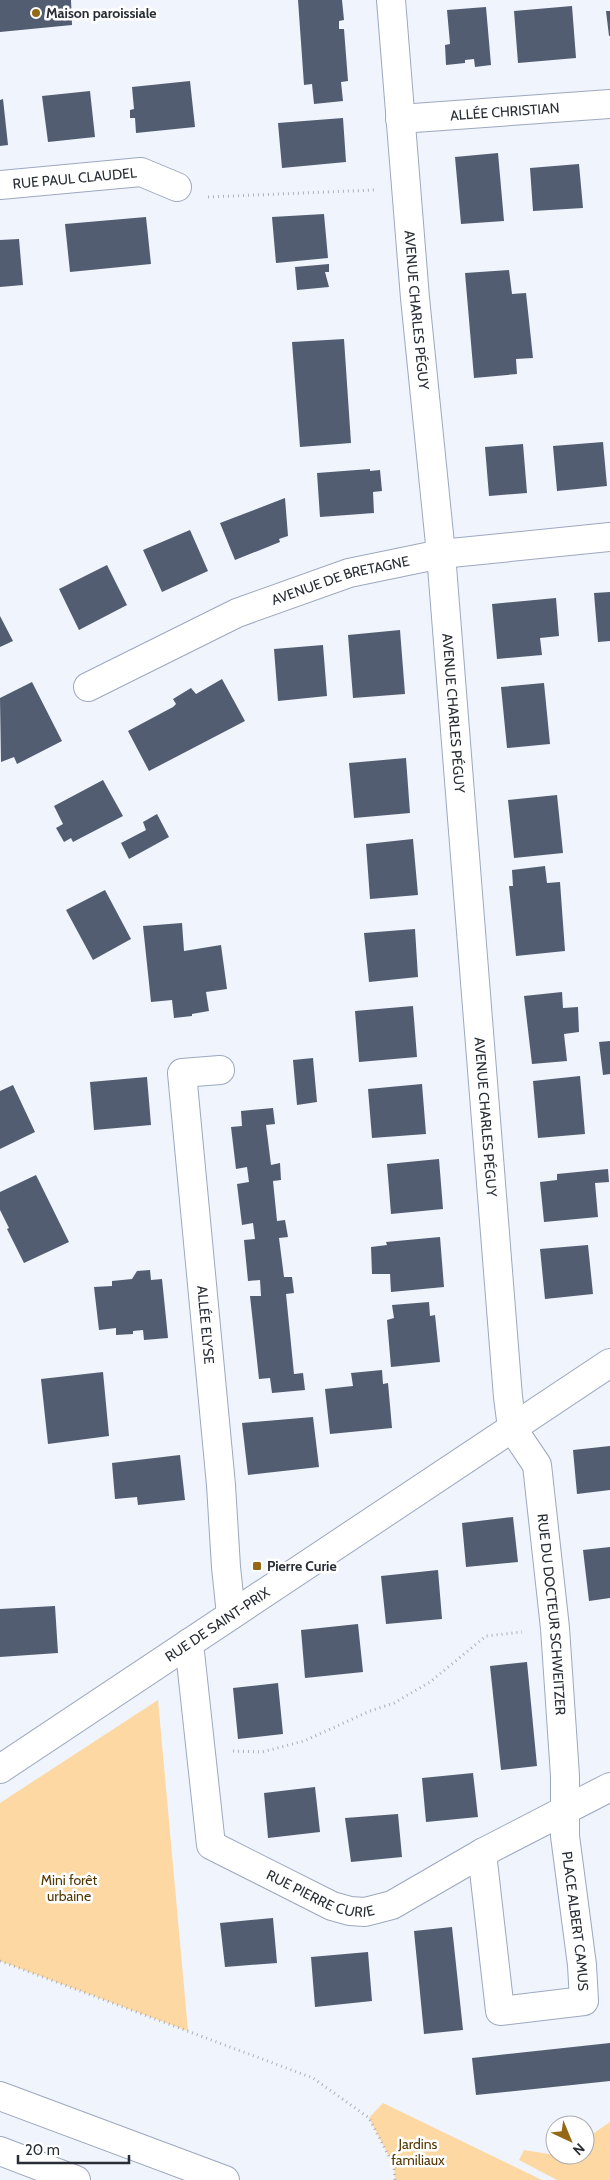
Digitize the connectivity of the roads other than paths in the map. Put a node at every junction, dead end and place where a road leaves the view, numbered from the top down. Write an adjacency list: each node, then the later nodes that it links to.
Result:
1 (391, 0): 3 (main road, AVENUE CHARLES PÉGUY)
2 (610, 104): 3 (main road, ALLÉE CHRISTIAN)
3 (400, 119): 7 (main road, AVENUE CHARLES PÉGUY)
4 (0, 185): 5 (main road, RUE PAUL CLAUDEL)
5 (177, 187)
6 (610, 537): 7 (main road, AVENUE DE BRETAGNE)
7 (441, 554): 8 (main road, AVENUE DE BRETAGNE); 11 (main road, AVENUE CHARLES PÉGUY)
8 (88, 687)
9 (220, 1070): 12 (main road, ALLÉE ELYSE)
10 (610, 1363): 11 (main road, RUE DE SAINT-PRIX)
11 (512, 1428): 12 (main road, RUE DE SAINT-PRIX); 16 (main road, RUE DU DOCTEUR SCHWEITZER)
12 (232, 1615): 13 (main road, RUE DE SAINT-PRIX)
13 (189, 1643): 14 (main road, RUE DE SAINT-PRIX); 17 (main road, RUE PIERRE CURIE)
14 (0, 1769)
15 (610, 1786): 16 (main road, RUE PIERRE CURIE)
16 (566, 1809): 17 (main road, RUE PIERRE CURIE); 17 (main road, PLACE ALBERT CAMUS)
17 (482, 1853)
18 (0, 2096): 21 (main road)
19 (0, 2152): 20 (main road)
20 (76, 2180)
21 (225, 2180)

